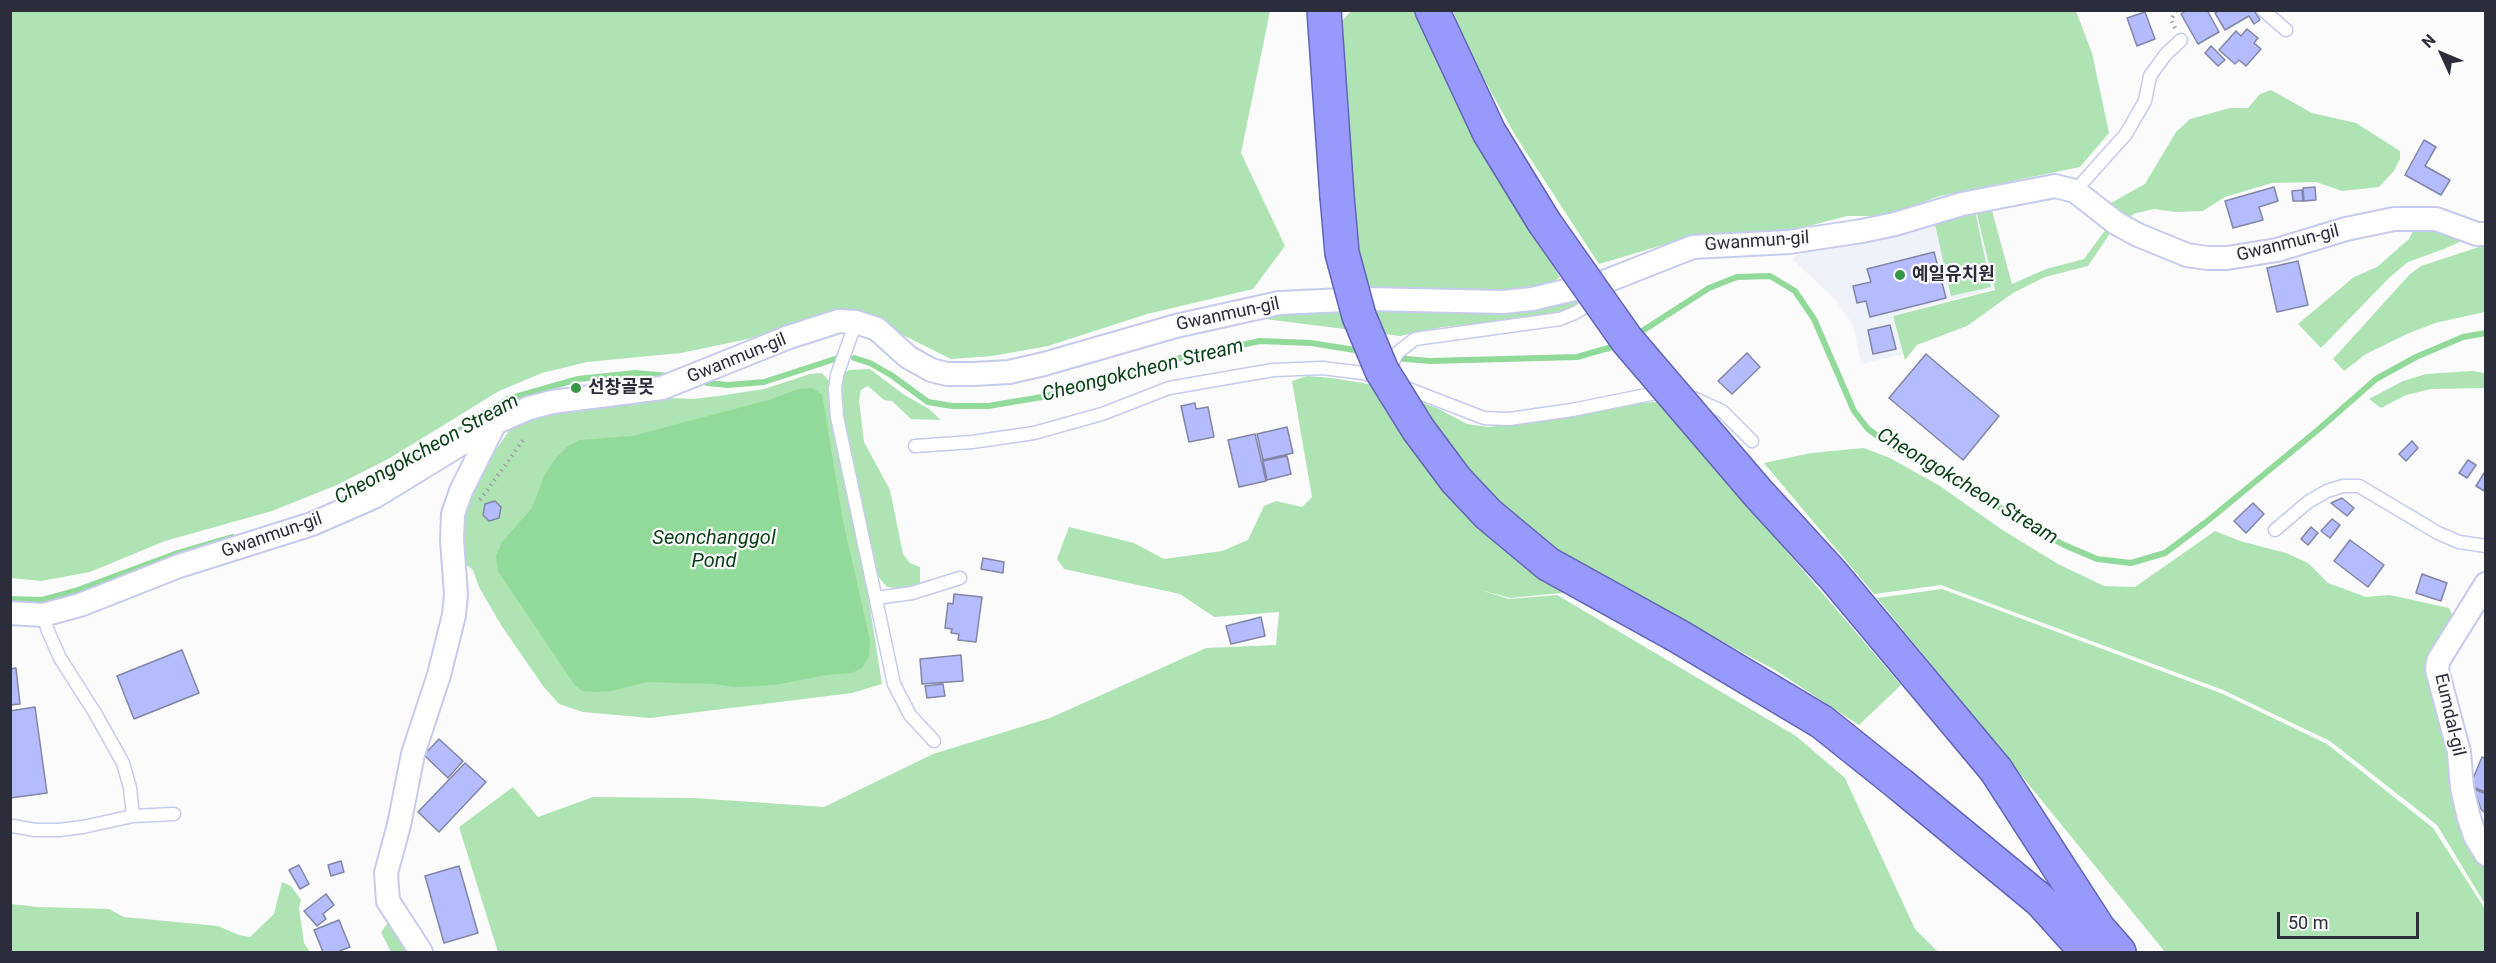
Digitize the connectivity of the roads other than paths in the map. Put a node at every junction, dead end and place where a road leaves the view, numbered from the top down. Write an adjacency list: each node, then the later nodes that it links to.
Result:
1 (1324, 10): 26 (highway, bridge)
2 (1432, 10): 26 (highway, bridge)
3 (2263, 10): 4 (lane)
4 (2286, 30)
5 (2181, 40): 6 (lane)
6 (2075, 191): 7 (street, Gwanmun-gil); 8 (street, Gwanmun-gil)
7 (2486, 234)
8 (1628, 273): 9 (street, Gwanmun-gil); 10 (lane)
9 (856, 322): 11 (street, Gwanmun-gil); 18 (lane)
10 (1386, 380): 12 (lane); 13 (lane)
11 (495, 423): 20 (street, Gwanmun-gil); 27 (street)
12 (1752, 441)
13 (915, 446)
14 (2275, 530): 15 (lane)
15 (2486, 546)
16 (960, 578): 18 (lane)
17 (2486, 585): 25 (street, Eumdal-gil)
18 (876, 598): 21 (lane)
19 (10, 613): 20 (street, Gwanmun-gil)
20 (44, 615): 23 (lane)
21 (934, 741)
22 (174, 814): 23 (lane)
23 (133, 816): 24 (lane)
24 (13, 826)
25 (2486, 854)
26 (2101, 944)
27 (421, 952)

